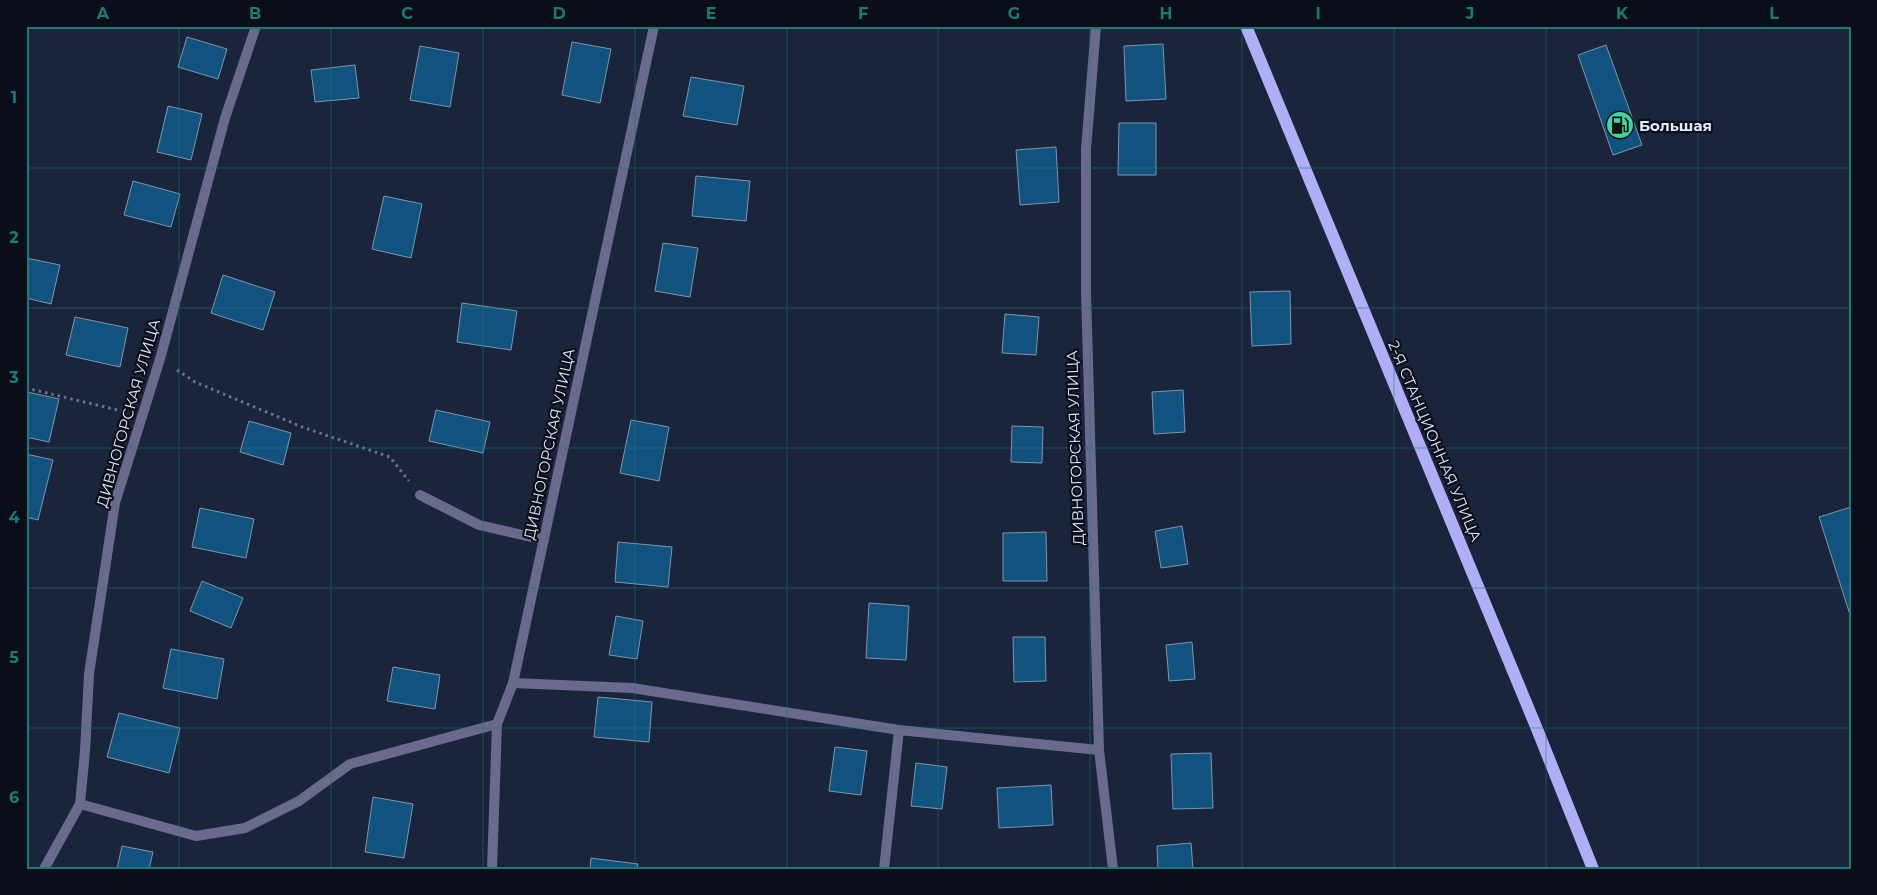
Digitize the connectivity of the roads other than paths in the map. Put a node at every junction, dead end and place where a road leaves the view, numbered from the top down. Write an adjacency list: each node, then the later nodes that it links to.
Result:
1 (256, 26): 11 (street, ДИВНОГОРСКАЯ УЛИЦА)
2 (654, 26): 6 (street, ДИВНОГОРСКАЯ УЛИЦА)
3 (1096, 26): 10 (street, ДИВНОГОРСКАЯ УЛИЦА)
4 (1246, 26): 16 (main road, 2-Я СТАНЦИОННАЯ УЛИЦА)
5 (420, 495): 6 (street)
6 (544, 540): 7 (street, ДИВНОГОРСКАЯ УЛИЦА)
7 (513, 683): 8 (street, ДИВНОГОРСКАЯ УЛИЦА); 9 (street)
8 (497, 724): 11 (street); 13 (street, ДИВНОГОРСКАЯ УЛИЦА)
9 (899, 730): 10 (street); 14 (street)
10 (1099, 750): 15 (street, ДИВНОГОРСКАЯ УЛИЦА)
11 (80, 804): 12 (street, ДИВНОГОРСКАЯ УЛИЦА)
12 (44, 869)
13 (492, 869)
14 (884, 869)
15 (1113, 869)
16 (1593, 869)

